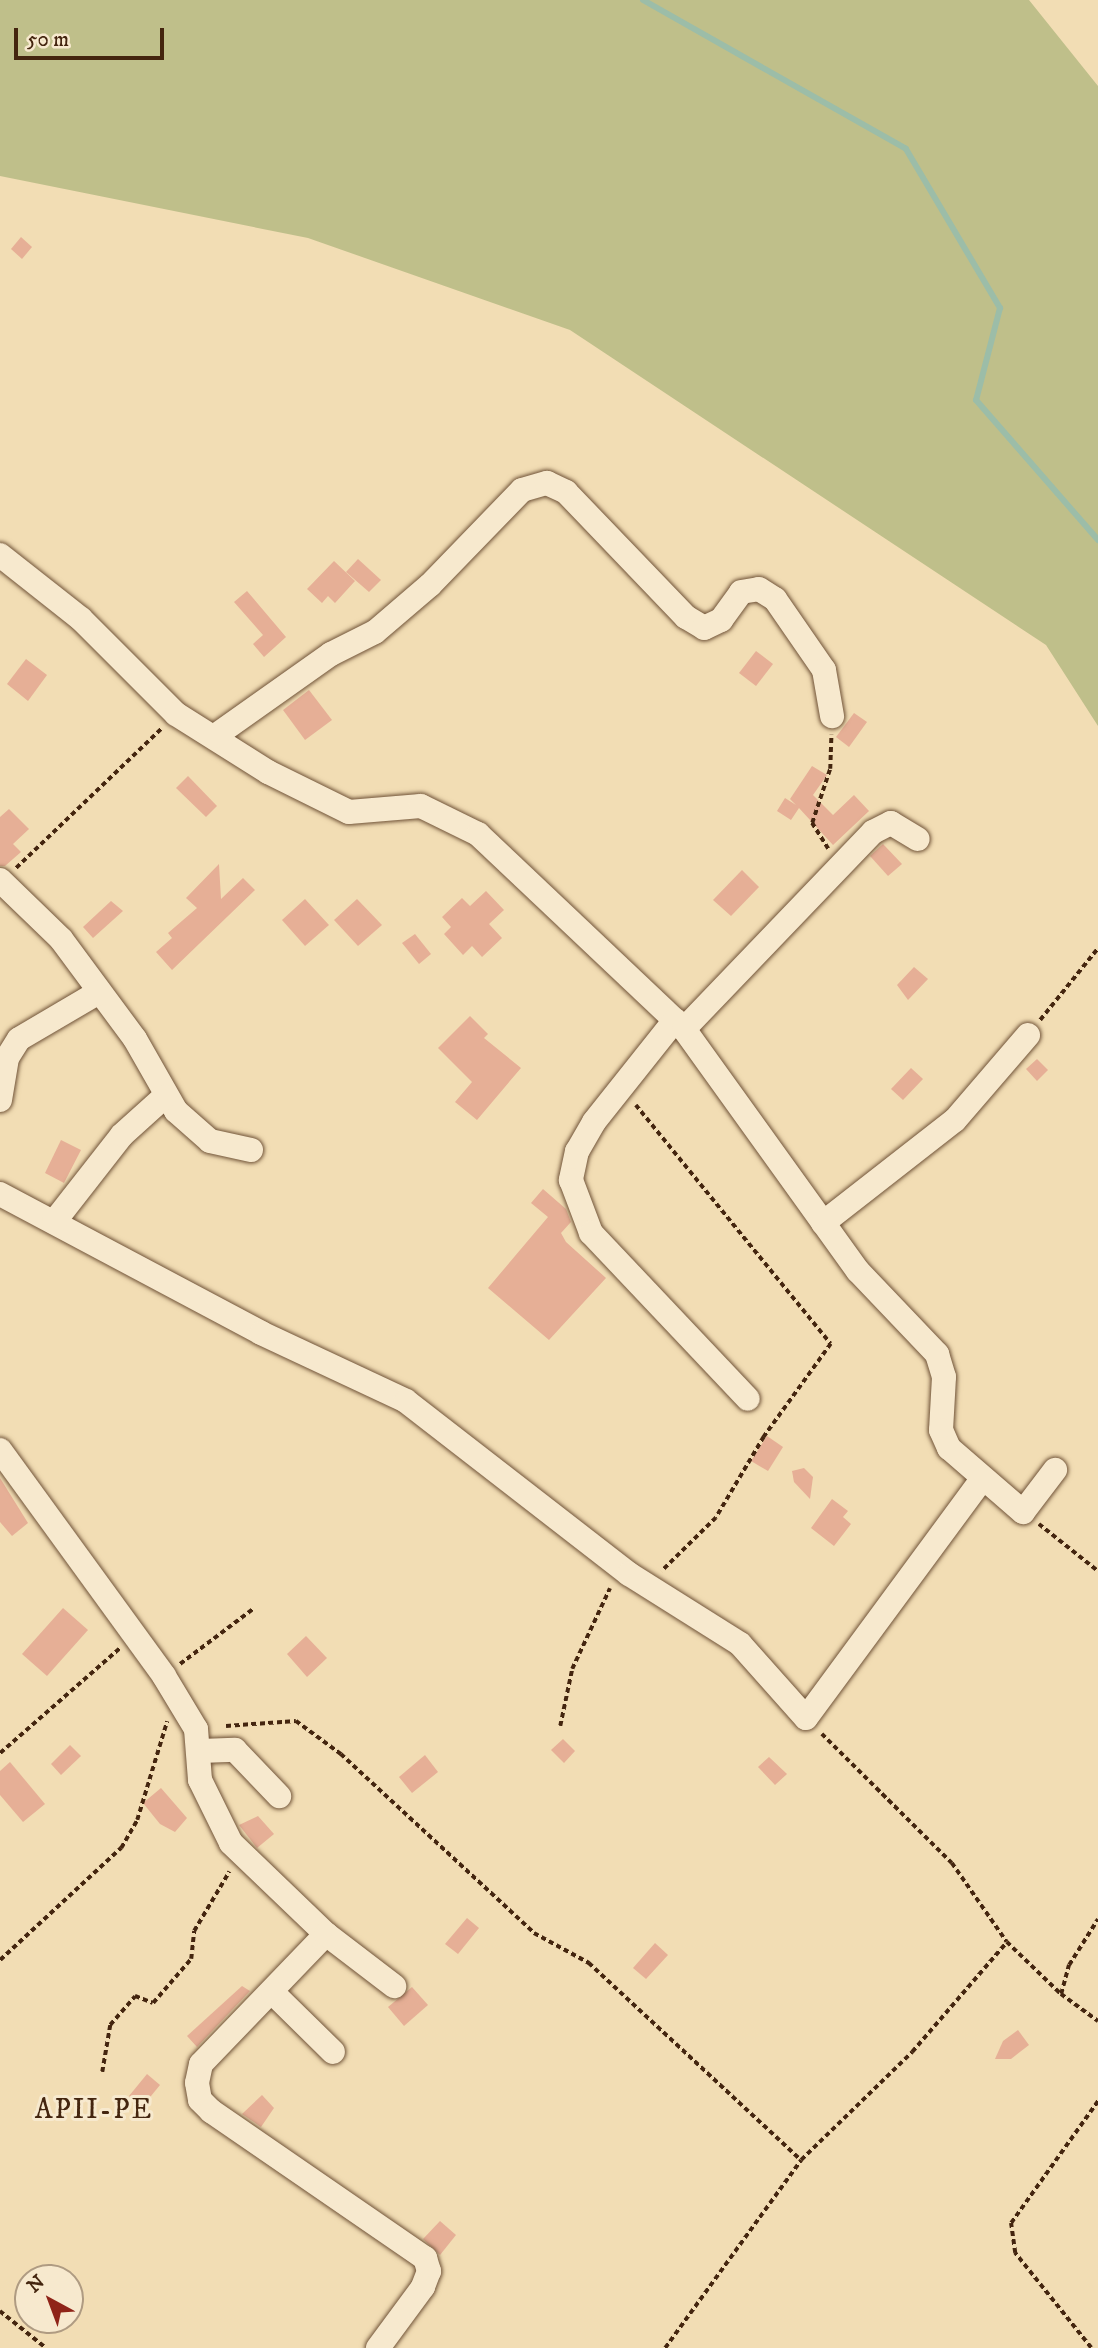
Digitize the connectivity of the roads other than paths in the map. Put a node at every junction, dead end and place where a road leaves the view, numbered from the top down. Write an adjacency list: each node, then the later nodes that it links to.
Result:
1 (0, 555): 3 (street)
2 (832, 716): 3 (street)
3 (215, 736): 7 (street)
4 (918, 839): 7 (street)
5 (1, 881): 6 (street)
6 (99, 992): 9 (street); 10 (street)
7 (680, 1024): 14 (street); 15 (street)
8 (1028, 1035): 14 (street)
9 (164, 1097): 11 (street); 13 (street)
10 (0, 1100)
11 (250, 1150)
12 (0, 1194): 13 (street)
13 (54, 1222): 18 (street)
14 (824, 1223): 18 (street)
15 (748, 1399)
16 (0, 1450): 19 (street)
17 (1055, 1470): 18 (street)
18 (982, 1479)
19 (198, 1740): 20 (street); 21 (street)
20 (279, 1797)
21 (327, 1934): 22 (street); 23 (street)
22 (394, 1986)
23 (273, 1993): 24 (street); 25 (street)
24 (333, 2052)
25 (378, 2348)

